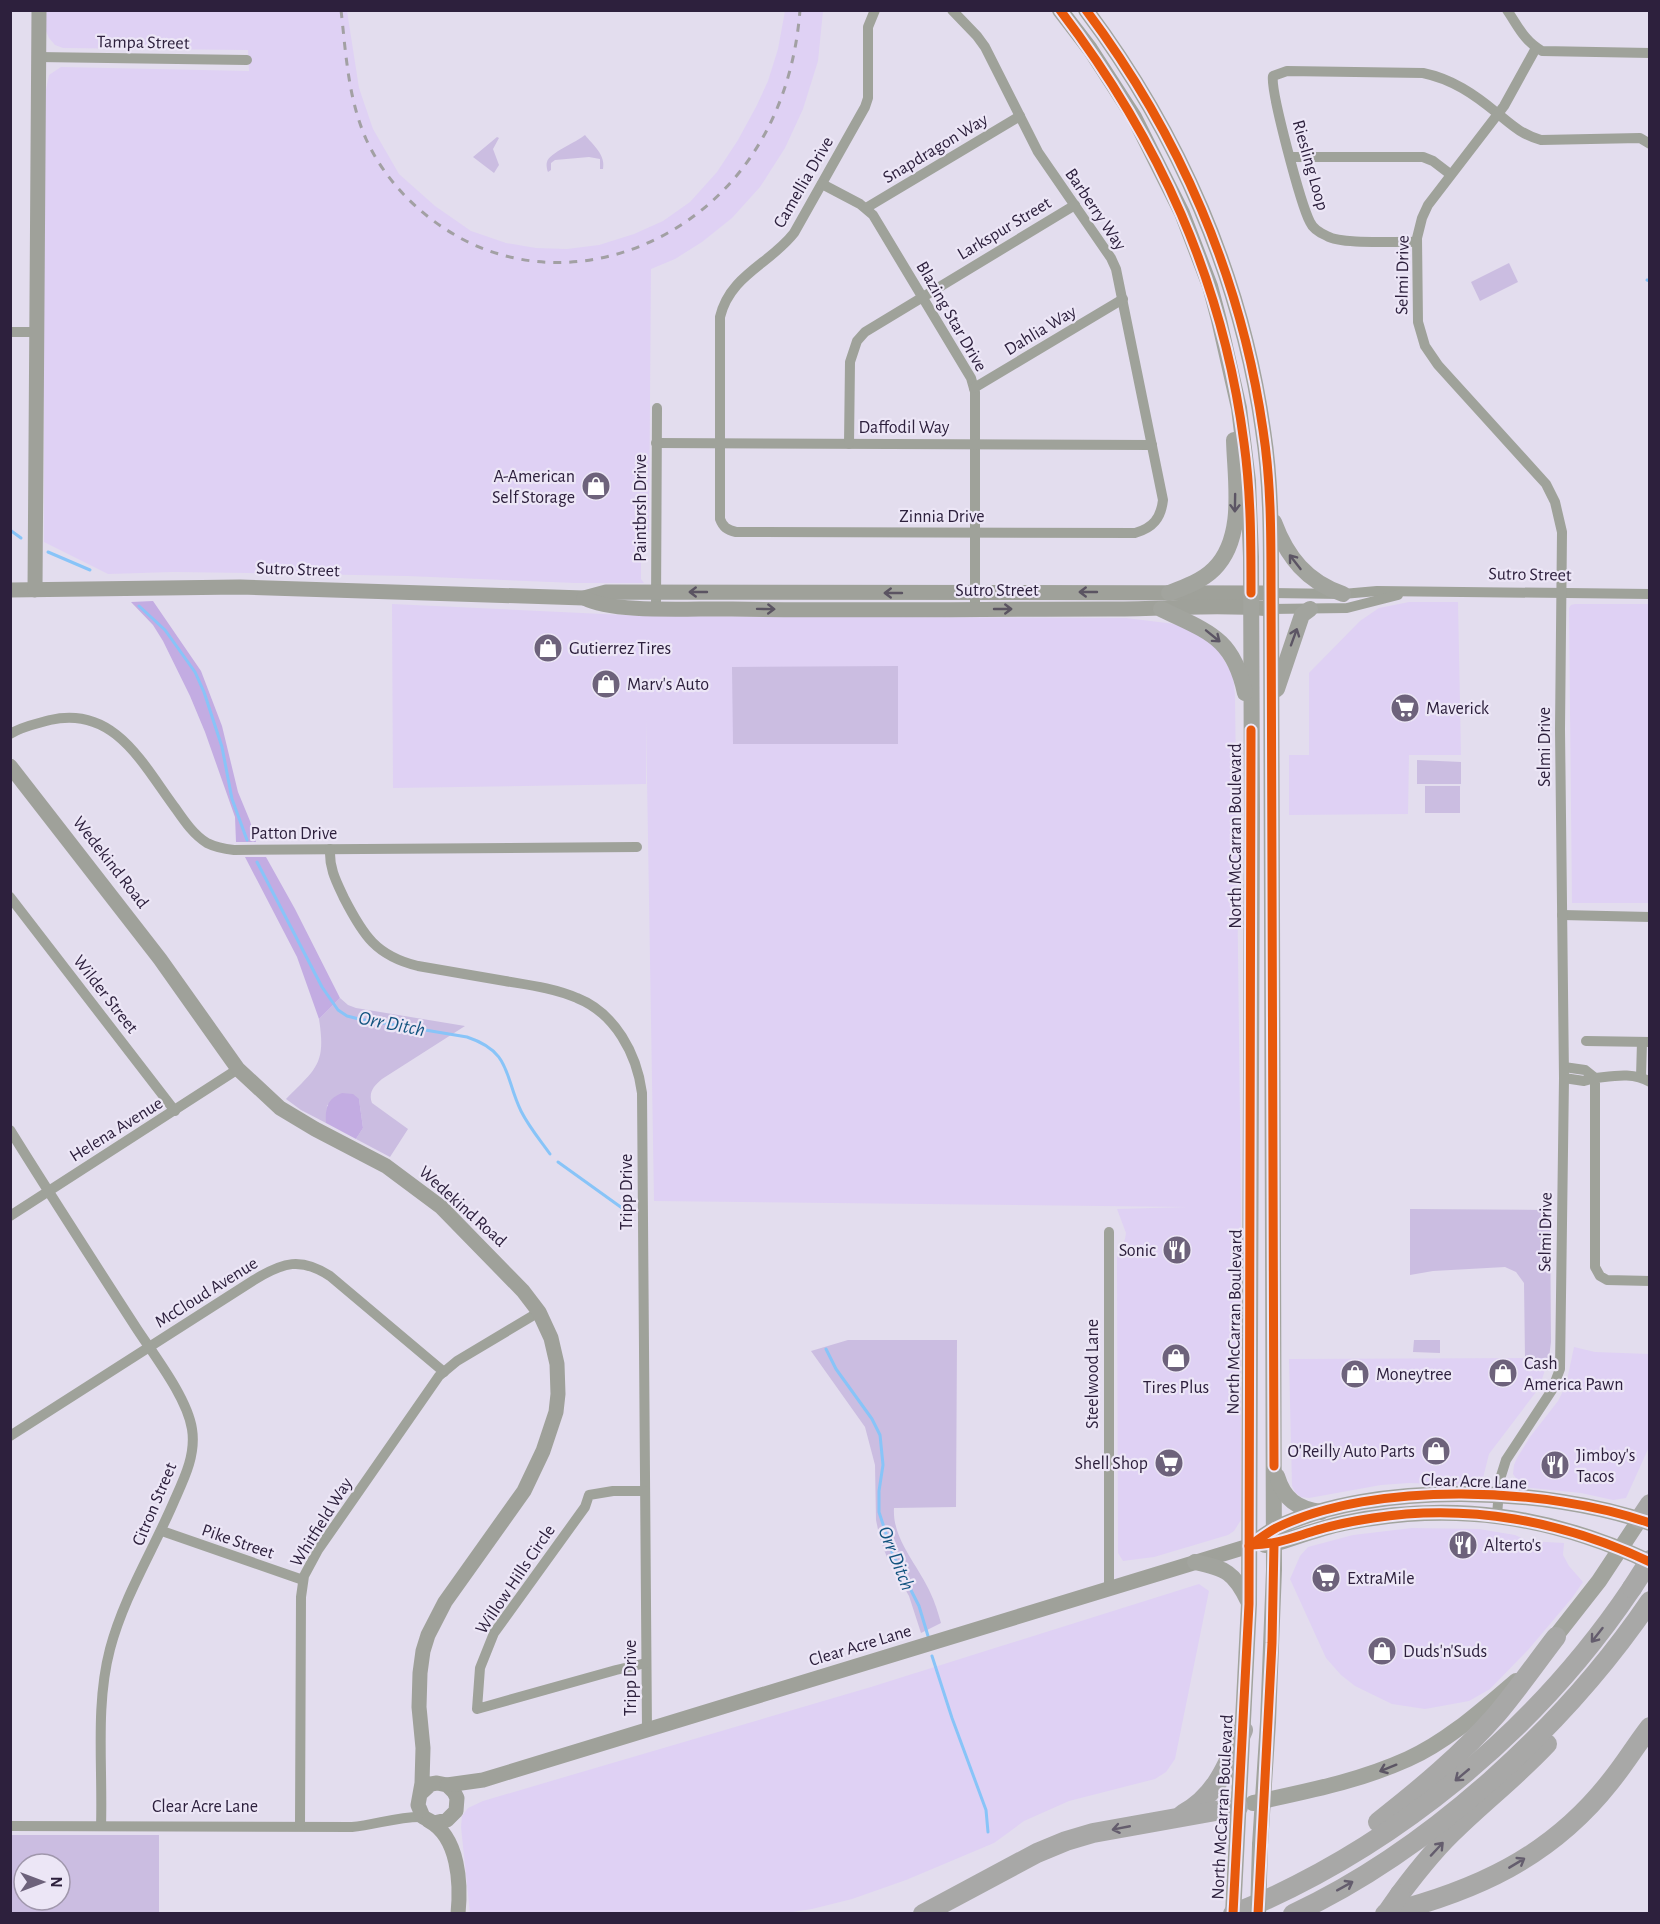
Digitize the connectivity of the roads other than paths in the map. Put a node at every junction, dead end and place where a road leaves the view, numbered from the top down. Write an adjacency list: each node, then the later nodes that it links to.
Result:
1 (39, 10): 9 (street)
2 (875, 10): 16 (street, Camellia Drive)
3 (952, 10): 12 (street, Barberry Way)
4 (1060, 10): 24 (main road, North McCarran Boulevard)
5 (1086, 10): 32 (main road, North McCarran Boulevard)
6 (1507, 10): 7 (street)
7 (1536, 48): 8 (street); 11 (street, Selmi Drive)
8 (1650, 53)
9 (38, 57): 10 (street, Tampa Street); 23 (street)
10 (247, 60)
11 (1498, 114): 13 (street); 14 (street, Riesling Loop); 15 (street, Selmi Drive)
12 (1020, 116): 17 (street, Barberry Way); 18 (street, Snapdragon Way)
13 (1650, 144)
14 (1290, 157): 15 (street); 19 (street, Riesling Loop)
15 (1450, 174): 19 (street, Selmi Drive)
16 (822, 184): 18 (street, Blazing Star Drive); 28 (street, Camellia Drive)
17 (1075, 205): 20 (street, Larkspur Street); 21 (street, Barberry Way)
18 (866, 208): 20 (street, Blazing Star Drive)
19 (1418, 242): 44 (street, Selmi Drive)
20 (922, 296): 25 (street, Blazing Star Drive); 29 (street, Larkspur Street)
21 (1123, 299): 25 (street, Dahlia Way); 31 (street, Barberry Way)
22 (10, 332): 23 (street)
23 (36, 332): 37 (street)
24 (1234, 382): 42 (main road, one-way to 42); 47 (main road, North McCarran Boulevard)
25 (974, 388): 30 (street, Blazing Star Drive)
26 (657, 408): 27 (street, Paintbrsh Drive)
27 (656, 443): 28 (street, Daffodil Way); 38 (street, Paintbrsh Drive)
28 (720, 443): 29 (street, Daffodil Way); 34 (street, Camellia Drive)
29 (849, 444): 30 (street, Daffodil Way)
30 (975, 444): 31 (street, Daffodil Way); 35 (street, Blazing Star Drive)
31 (1152, 445): 33 (street, Barberry Way)
32 (1270, 505): 43 (main road, one-way to 32); 48 (main road, North McCarran Boulevard)
33 (1156, 520): 35 (street, Zinnia Drive)
34 (724, 527): 35 (street, Zinnia Drive)
35 (975, 533): 41 (street, Blazing Star Drive)
36 (10, 590): 37 (street, Sutro Street)
37 (35, 590): 46 (street, Sutro Street)
38 (656, 592): 41 (street, Sutro Street, one-way to 38); 46 (street, Sutro Street); 49 (street, Paintbrsh Drive)
39 (1118, 592): 41 (street, Sutro Street, one-way to 41); 42 (street, Sutro Street); 50 (street)
40 (1410, 592): 43 (street, Sutro Street); 44 (street, Sutro Street); 52 (street, Sutro Street)
41 (975, 593): 53 (street, Blazing Star Drive)
42 (1169, 593): 47 (street, Sutro Street)
43 (1343, 594): 48 (street, Sutro Street)
44 (1561, 594): 45 (street, Sutro Street); 61 (street, Selmi Drive)
45 (1650, 594)
46 (584, 598): 49 (street, Sutro Street)
47 (1251, 600): 48 (street, Sutro Street); 51 (street, Sutro Street); 55 (main road, North McCarran Boulevard)
48 (1271, 601): 52 (street, Sutro Street); 54 (main road, North McCarran Boulevard)
49 (656, 608): 53 (street, Sutro Street, one-way to 53)
50 (1114, 609): 51 (street, Sutro Street); 53 (street, Sutro Street, one-way to 50)
51 (1161, 609): 55 (main road, one-way to 55)
52 (1310, 609): 54 (main road, one-way to 52)
53 (975, 610)
54 (1271, 710): 80 (main road, North McCarran Boulevard)
55 (1251, 730): 88 (main road, North McCarran Boulevard)
56 (10, 734): 59 (street, Patton Drive)
57 (10, 766): 66 (street, Wedekind Road)
58 (637, 847): 59 (street, Patton Drive)
59 (330, 849): 81 (street, Tripp Drive)
60 (10, 897): 70 (street, Wilder Street)
61 (1562, 915): 62 (street); 65 (street, Selmi Drive)
62 (1650, 916)
63 (1586, 1041): 64 (street)
64 (1646, 1042): 69 (street)
65 (1564, 1067): 67 (street, Selmi Drive); 68 (street)
66 (238, 1069): 70 (street, Helena Avenue); 76 (street, Wedekind Road)
67 (1564, 1078): 68 (street); 82 (street, Selmi Drive)
68 (1595, 1078): 69 (street); 75 (street)
69 (1645, 1080)
70 (175, 1111): 72 (street, Helena Avenue)
71 (10, 1130): 72 (street, Citron Street)
72 (49, 1192): 73 (street, Helena Avenue); 77 (street, Citron Street)
73 (10, 1216)
74 (1109, 1232): 93 (street, Steelwood Lane)
75 (1650, 1281)
76 (539, 1312): 78 (street, Whitfield Way); 102 (street, Wedekind Road)
77 (149, 1348): 78 (street, McCloud Avenue); 79 (street, McCloud Avenue); 86 (street, Citron Street)
78 (444, 1372): 92 (street, Whitfield Way)
79 (10, 1436)
80 (1274, 1466): 83 (main road); 87 (main road, North McCarran Boulevard)
81 (645, 1491): 98 (street, Tripp Drive); 98 (street, Willow Hills Circle)
82 (1498, 1496): 83 (main road, Clear Acre Lane); 84 (street, Selmi Drive); 85 (main road, Clear Acre Lane)
83 (1321, 1512): 87 (main road, Clear Acre Lane)
84 (1497, 1515): 87 (main road, Clear Acre Lane); 89 (main road, Clear Acre Lane)
85 (1646, 1516): 89 (main road)
86 (162, 1531): 92 (street, Pike Street); 113 (street, Citron Street)
87 (1274, 1537): 88 (main road, Clear Acre Lane); 106 (main road, North McCarran Boulevard)
88 (1249, 1546): 91 (street, Clear Acre Lane); 95 (main road, North McCarran Boulevard)
89 (1620, 1548): 90 (main road, Clear Acre Lane); 97 (main road)
90 (1650, 1561): 116 (highway, one-way to 116, bridge)
91 (1195, 1562): 93 (street, Clear Acre Lane); 95 (main road)
92 (303, 1580): 114 (street, Whitfield Way)
93 (1109, 1588): 101 (street, Clear Acre Lane)
94 (1650, 1601): 119 (highway, one-way to 94)
95 (1249, 1604): 100 (main road, North McCarran Boulevard)
96 (1650, 1624): 120 (highway, one-way to 96, bridge)
97 (1556, 1637): 106 (main road, one-way to 106); 116 (highway)
98 (646, 1664): 101 (street, Tripp Drive)
99 (1650, 1727): 120 (highway, one-way to 99)
100 (1243, 1730): 107 (main road, North McCarran Boulevard); 109 (highway)
101 (647, 1731): 103 (street, Clear Acre Lane)
102 (423, 1748): 104 (street, Wedekind Road); 105 (street, Wedekind Road)
103 (483, 1780): 104 (street, Clear Acre Lane); 108 (street, Clear Acre Lane)
104 (446, 1785): 105 (street); 108 (street)
105 (419, 1796): 110 (street, Clear Acre Lane); 111 (street)
106 (1263, 1801): 107 (main road); 116 (main road, North McCarran Boulevard, bridge)
107 (1238, 1807): 109 (highway); 116 (main road, North McCarran Boulevard)
108 (457, 1808): 111 (street); 115 (street)
109 (1178, 1817): 118 (highway, one-way to 118)
110 (397, 1818): 111 (street, Clear Acre Lane); 114 (street, Clear Acre Lane)
111 (425, 1819): 115 (street)
112 (10, 1826): 113 (street, Clear Acre Lane)
113 (101, 1826): 114 (street, Clear Acre Lane)
114 (300, 1826)
115 (449, 1843): 117 (street)
116 (1241, 1913)
117 (458, 1914)
118 (923, 1914)
119 (1293, 1914)
120 (1385, 1914)

